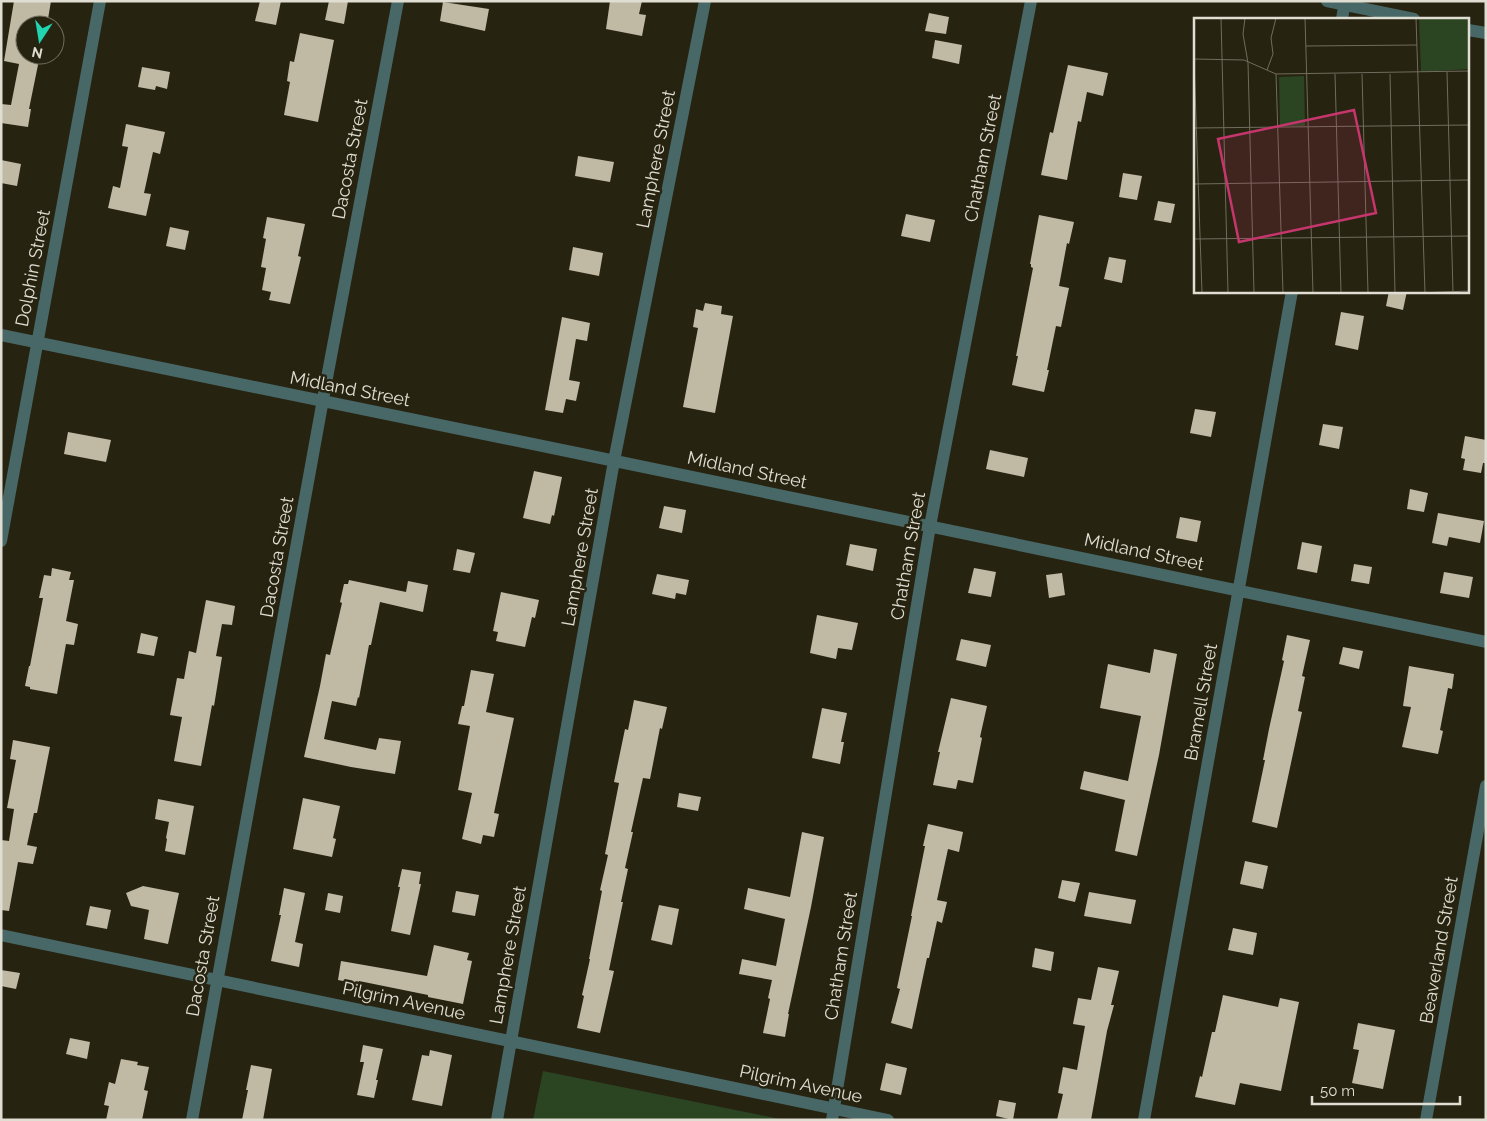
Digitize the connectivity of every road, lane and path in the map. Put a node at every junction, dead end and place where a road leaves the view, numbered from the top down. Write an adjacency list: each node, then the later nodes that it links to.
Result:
1 (100, 1): 13 (street, Dolphin Street)
2 (398, 1): 14 (street, Dacosta Street)
3 (705, 1): 15 (street, Lamphere Street)
4 (1031, 1): 16 (street, Chatham Street)
5 (1327, 1): 6 (street)
6 (1344, 3): 7 (street); 8 (street)
7 (1342, 18)
8 (1410, 18)
9 (1470, 30): 10 (street)
10 (1486, 33)
11 (1292, 292): 18 (street, Bramell Street)
12 (1, 335): 13 (street, Midland Street)
13 (37, 342): 14 (street, Midland Street); 17 (street, Dolphin Street)
14 (323, 402): 15 (street, Midland Street); 22 (street, Dacosta Street)
15 (614, 461): 16 (street, Midland Street); 23 (street, Lamphere Street)
16 (930, 526): 18 (street, Midland Street); 24 (street, Chatham Street)
17 (1, 541)
18 (1239, 590): 19 (street, Midland Street); 28 (street, Bramell Street)
19 (1486, 642)
20 (1486, 786): 29 (street, Beaverland Street)
21 (1, 936): 22 (street, Pilgrim Avenue)
22 (216, 980): 23 (street, Pilgrim Avenue); 25 (street, Dacosta Street)
23 (511, 1041): 24 (street, Pilgrim Avenue); 26 (street, Lamphere Street)
24 (833, 1114): 27 (street, Pilgrim Avenue)
25 (192, 1120)
26 (496, 1120)
27 (888, 1120)
28 (1144, 1120)
29 (1426, 1120)

